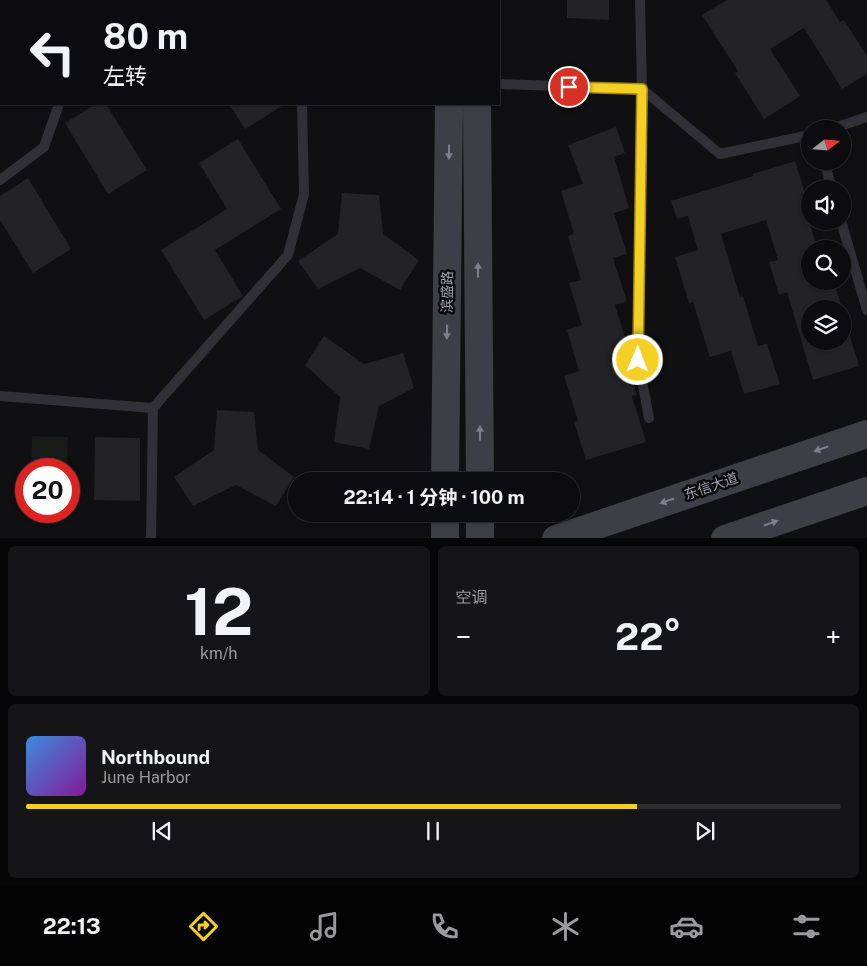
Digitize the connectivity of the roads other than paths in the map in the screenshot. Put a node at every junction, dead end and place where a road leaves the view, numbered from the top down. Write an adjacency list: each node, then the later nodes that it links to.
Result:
1 (640, 0): 3 (lane)
2 (500, 84): 3 (lane)
3 (642, 89): 10 (lane); 16 (lane)
4 (60, 105): 11 (lane)
5 (302, 105): 15 (lane)
6 (449, 105): 18 (main road, 滨盛路, one-way to 18)
7 (477, 105): 19 (main road, one-way to 7)
8 (867, 117): 9 (lane)
9 (851, 122)
10 (801, 137)
11 (0, 180)
12 (844, 230): 13 (lane)
13 (867, 310)
14 (0, 396): 15 (lane)
15 (153, 408): 23 (lane)
16 (649, 418)
17 (867, 434): 26 (main road, 东信大道, one-way to 26)
18 (445, 472)
19 (480, 472)
20 (867, 491): 27 (main road, one-way to 20)
21 (445, 522): 24 (main road)
22 (480, 522): 25 (main road)
23 (151, 538)
24 (445, 538)
25 (480, 538)
26 (556, 538)
27 (725, 538)

